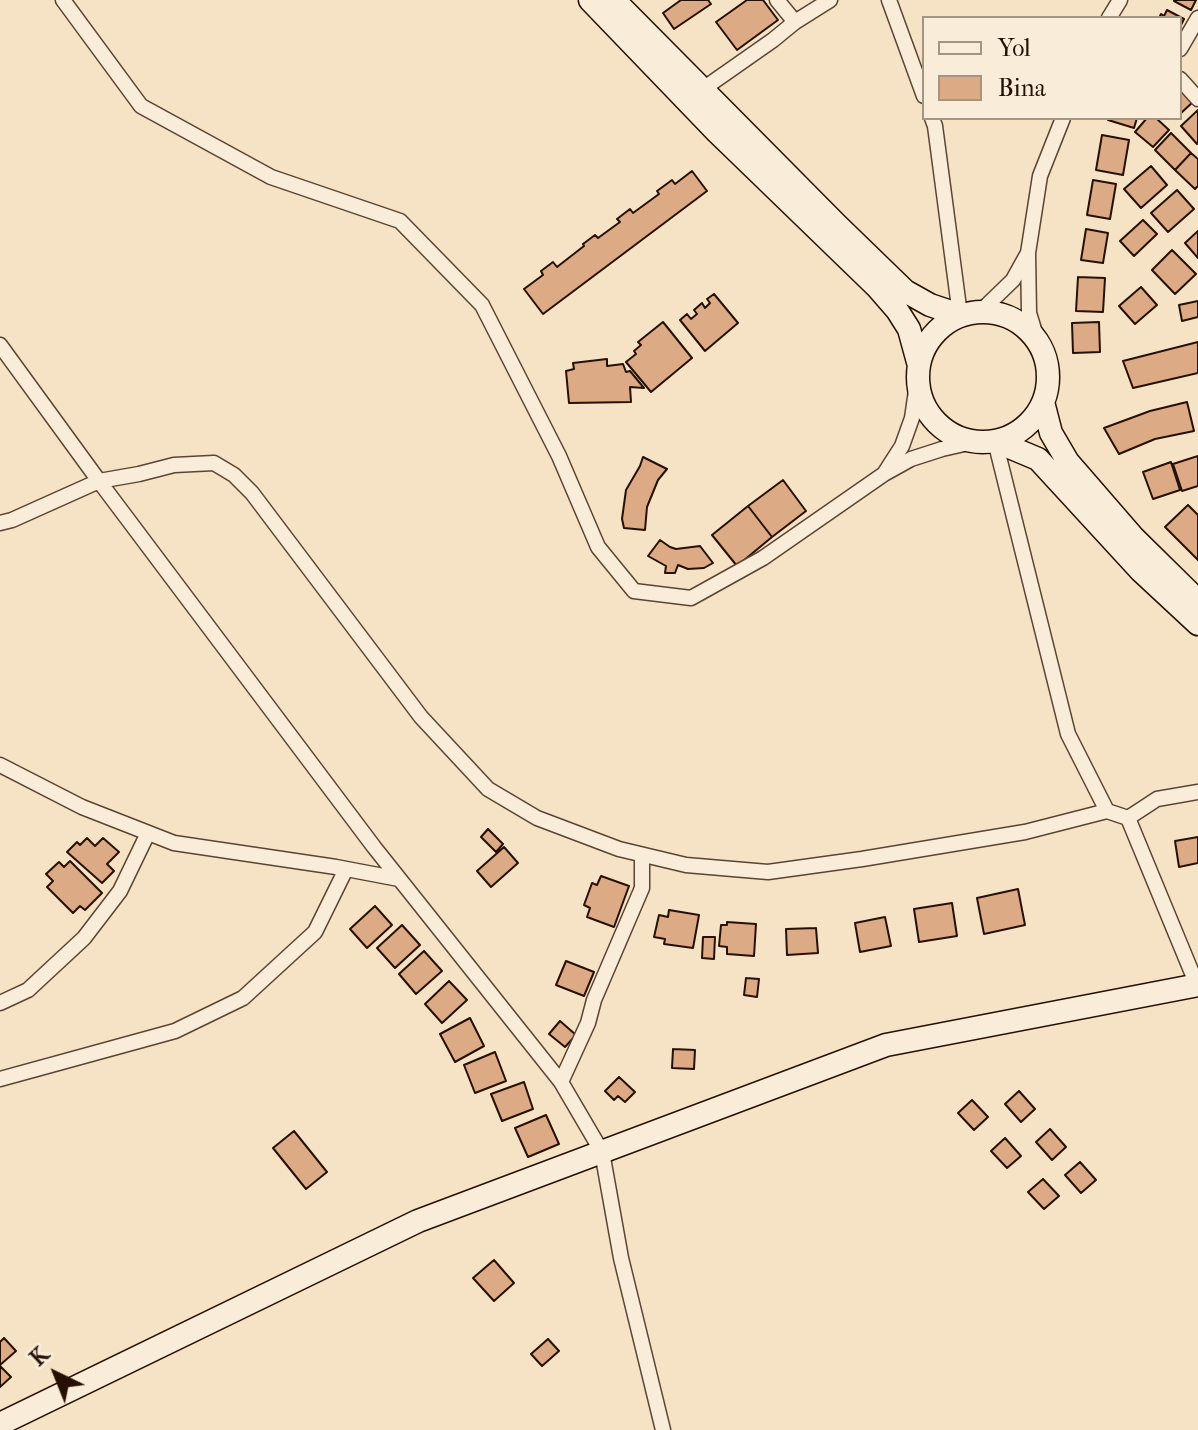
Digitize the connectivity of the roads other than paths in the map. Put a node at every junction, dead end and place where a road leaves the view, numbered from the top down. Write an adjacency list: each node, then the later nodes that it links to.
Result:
1 (63, 0): 23 (street)
2 (590, 0): 20 (street)
3 (614, 0): 11 (street)
4 (777, 0): 8 (street)
5 (830, 0): 8 (street)
6 (889, 0): 12 (street)
7 (1198, 18): 9 (street)
8 (795, 22): 11 (street)
9 (1182, 46)
10 (1182, 81): 13 (street)
11 (703, 89): 17 (street)
12 (922, 91)
13 (1198, 99)
14 (933, 120): 17 (street)
15 (1062, 120): 16 (street)
16 (1028, 253): 17 (street); 18 (street)
17 (970, 313): 18 (street); 20 (street)
18 (1037, 339): 21 (street)
19 (0, 345): 24 (street)
20 (918, 373): 22 (street); 23 (street)
21 (1043, 402): 22 (street); 26 (street)
22 (984, 442): 23 (street); 27 (street); 30 (street)
23 (884, 474)
24 (99, 481): 25 (street); 33 (street); 35 (street)
25 (0, 523)
26 (1198, 601)
27 (1198, 624)
28 (0, 765): 32 (street)
29 (1198, 792): 31 (street)
30 (1107, 811): 31 (street); 33 (street)
31 (1128, 818): 36 (street)
32 (148, 833): 34 (street); 37 (street)
33 (642, 855): 39 (street)
34 (346, 869): 35 (street); 38 (street)
35 (399, 879): 39 (street)
36 (1197, 985): 40 (street)
37 (0, 1003)
38 (0, 1079)
39 (561, 1082): 40 (street)
40 (602, 1152): 41 (street); 42 (street)
41 (0, 1424)
42 (663, 1430)

